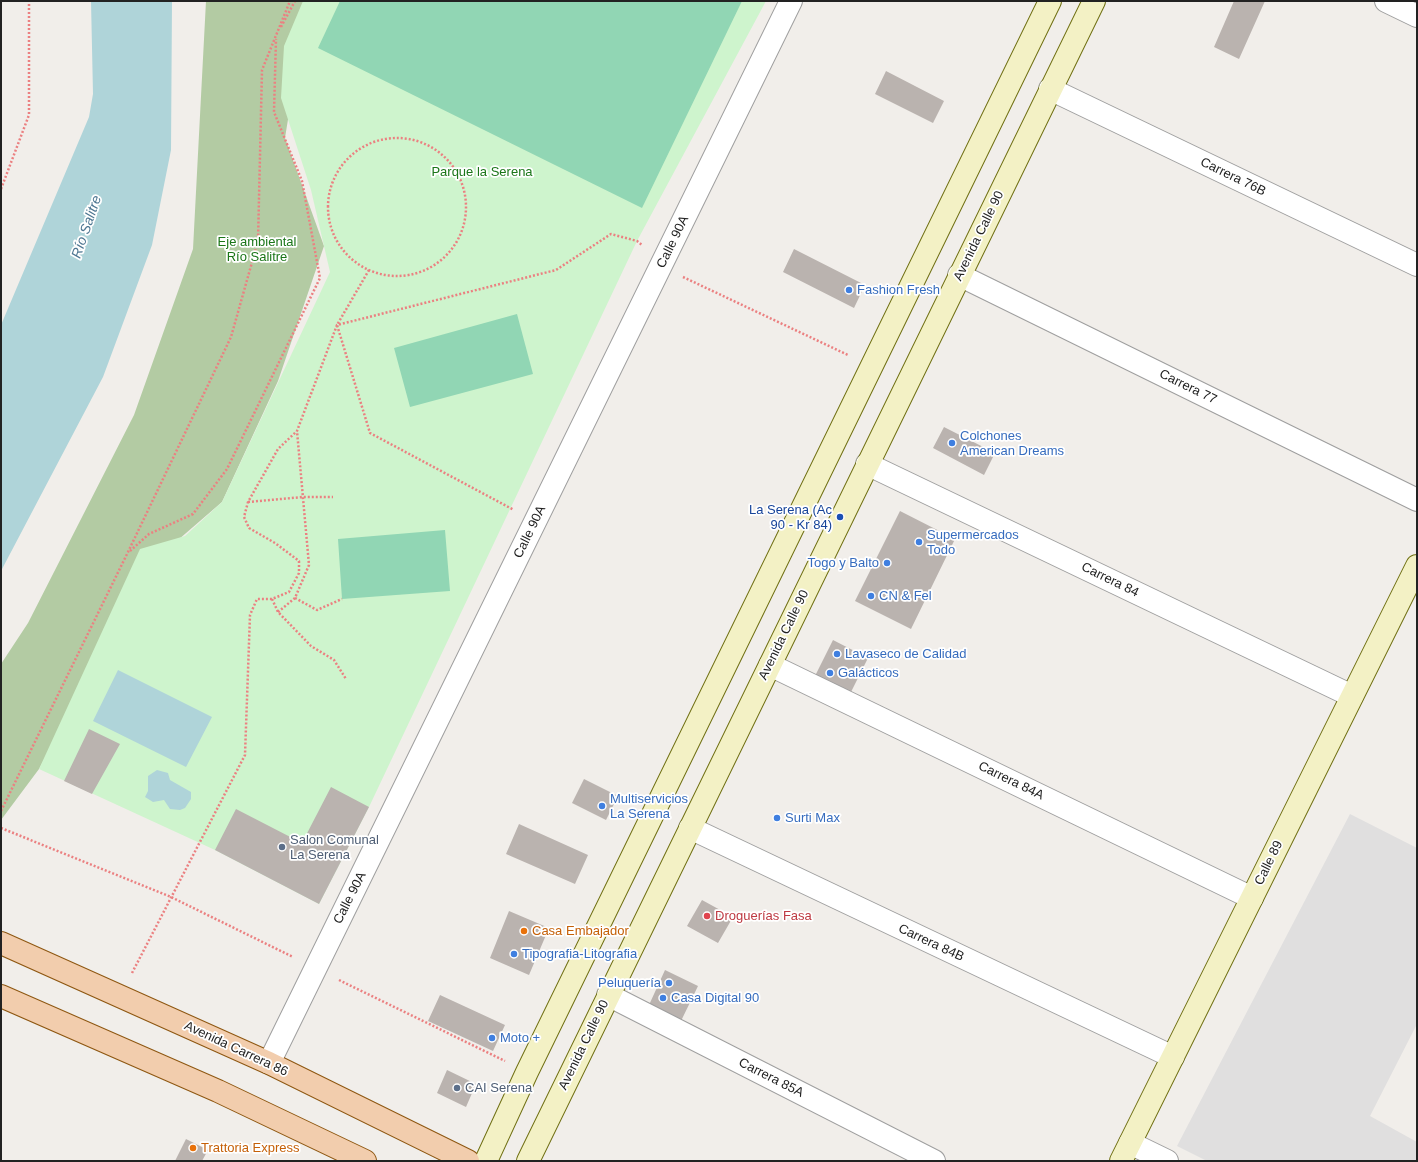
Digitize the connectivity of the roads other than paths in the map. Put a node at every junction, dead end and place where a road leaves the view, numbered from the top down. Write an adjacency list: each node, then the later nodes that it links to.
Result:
1 (791, 1): 20 (street, Calle 90A)
2 (1050, 1): 24 (main road)
3 (1094, 1): 6 (main road, Avenida Calle 90)
4 (1386, 1): 5 (street)
5 (1417, 16)
6 (1050, 89): 7 (street, Carrera 76B); 8 (main road, Avenida Calle 90)
7 (1417, 265)
8 (960, 275): 9 (main road, Avenida Calle 90); 10 (street, Carrera 77)
9 (867, 464): 12 (main road, Avenida Calle 90); 13 (street, Carrera 84)
10 (1417, 500)
11 (1417, 566): 13 (main road, Calle 89)
12 (770, 665): 14 (main road, Avenida Calle 90); 15 (street, Carrera 84A)
13 (1352, 696): 15 (main road, Calle 89)
14 (690, 828): 17 (main road, Avenida Calle 90); 19 (street, Carrera 84B)
15 (1252, 898): 19 (main road, Calle 89)
16 (1, 943): 20 (main road, Avenida Carrera 86)
17 (608, 995): 25 (main road, Avenida Calle 90); 26 (street, Carrera 85A)
18 (1, 996): 22 (main road)
19 (1173, 1058): 21 (main road, Calle 89)
20 (269, 1063): 23 (main road, Avenida Carrera 86)
21 (1126, 1152): 27 (street)
22 (364, 1161)
23 (468, 1161)
24 (486, 1161)
25 (528, 1161)
26 (934, 1161)
27 (1167, 1161)

